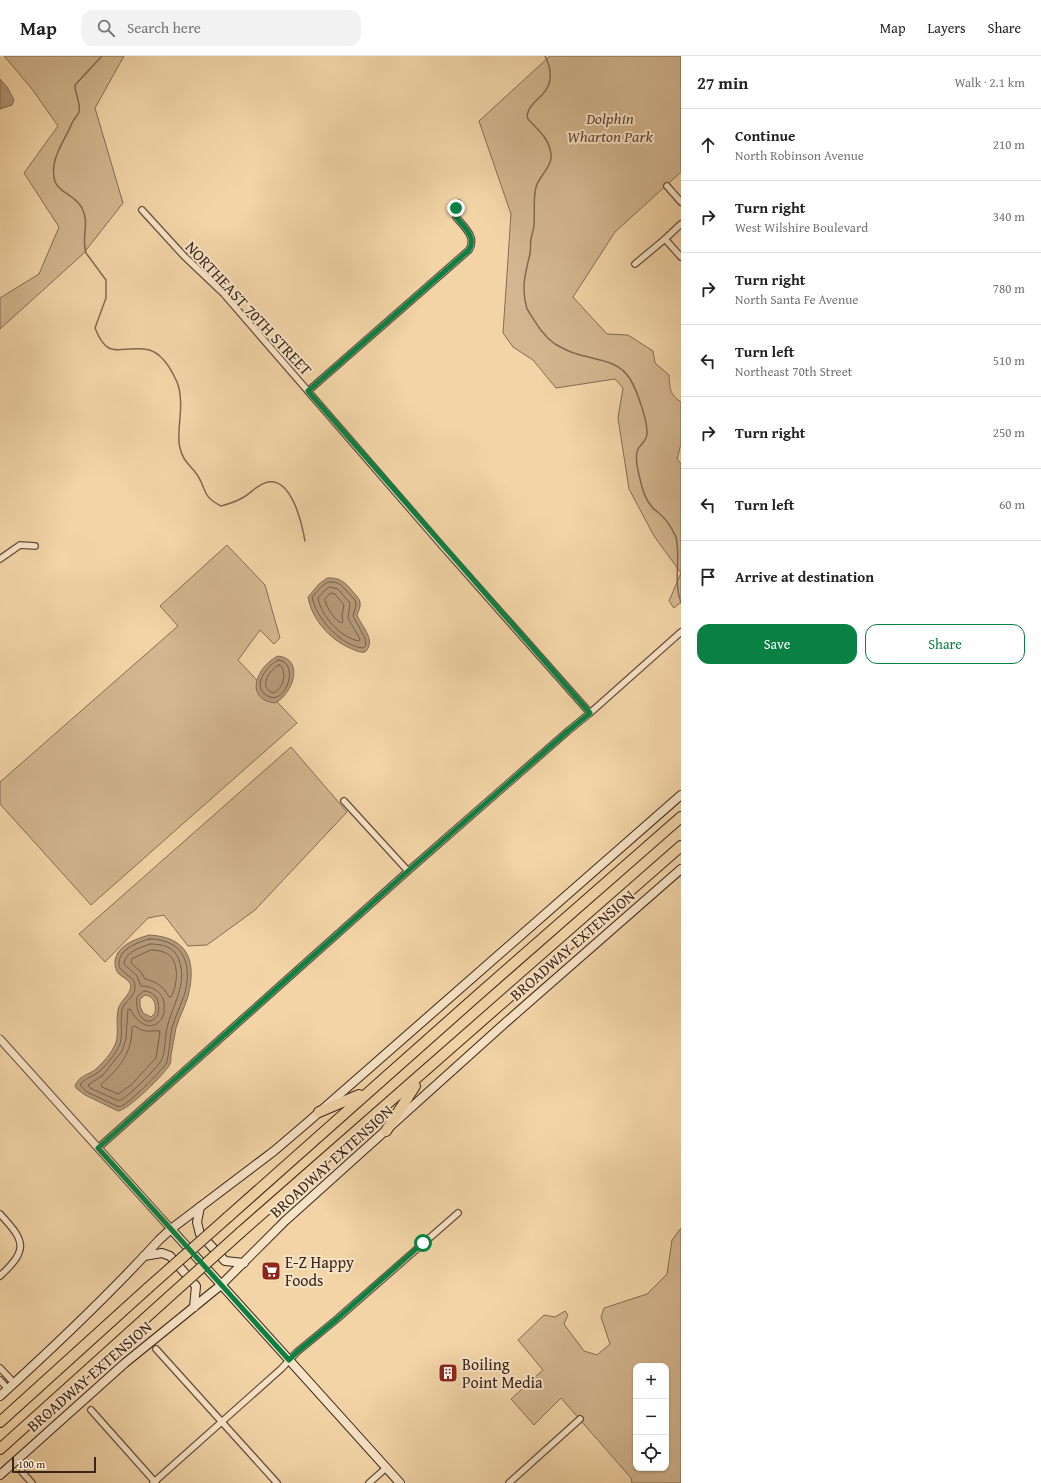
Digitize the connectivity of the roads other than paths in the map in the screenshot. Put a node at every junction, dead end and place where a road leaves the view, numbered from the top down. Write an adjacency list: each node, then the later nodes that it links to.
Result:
1 (667, 186): 2 (street)
2 (681, 202)
3 (458, 204): 9 (street)
4 (142, 210): 9 (street, NORTHEAST 70TH STREET)
5 (681, 224): 6 (street)
6 (666, 239): 7 (street); 8 (street)
7 (681, 256)
8 (635, 264)
9 (308, 391): 13 (street, NORTHEAST 70TH STREET)
10 (35, 546): 11 (street)
11 (0, 558)
12 (681, 632): 13 (street)
13 (590, 713): 19 (street)
14 (681, 795): 23 (main road)
15 (344, 801): 19 (street)
16 (681, 817): 22 (highway, BROADWAY EXTENSION)
17 (681, 846): 21 (highway, BROADWAY EXTENSION)
18 (681, 868): 24 (main road, BROADWAY EXTENSION)
19 (408, 871): 25 (street)
20 (0, 1039): 25 (street)
21 (421, 1075): 24 (highway); 45 (highway, BROADWAY EXTENSION, bridge)
22 (370, 1090): 23 (highway); 43 (highway, BROADWAY EXTENSION, bridge)
23 (319, 1112): 26 (main road)
24 (386, 1131): 31 (main road, BROADWAY EXTENSION)
25 (98, 1148): 29 (street)
26 (200, 1208): 29 (main road); 31 (main road)
27 (458, 1213): 36 (street)
28 (0, 1214): 32 (street)
29 (170, 1229): 30 (main road); 33 (main road)
30 (144, 1256): 34 (main road); 39 (main road)
31 (244, 1263): 33 (main road, BROADWAY EXTENSION)
32 (0, 1276)
33 (221, 1285): 34 (main road, BROADWAY EXTENSION); 36 (main road)
34 (194, 1307): 48 (main road, BROADWAY EXTENSION)
35 (156, 1349): 44 (street)
36 (289, 1360): 44 (street); 46 (main road)
37 (0, 1368): 39 (street)
38 (0, 1380): 39 (street)
39 (11, 1386): 40 (main road)
40 (0, 1396)
41 (91, 1410): 49 (street)
42 (580, 1419): 54 (street)
43 (0, 1422)
44 (222, 1422): 49 (street); 51 (street)
45 (0, 1449)
46 (386, 1468): 52 (street); 53 (main road)
47 (22, 1472): 50 (street)
48 (0, 1475)
49 (155, 1482)
50 (32, 1483)
51 (278, 1483)
52 (369, 1483)
53 (400, 1483)
54 (509, 1483)

